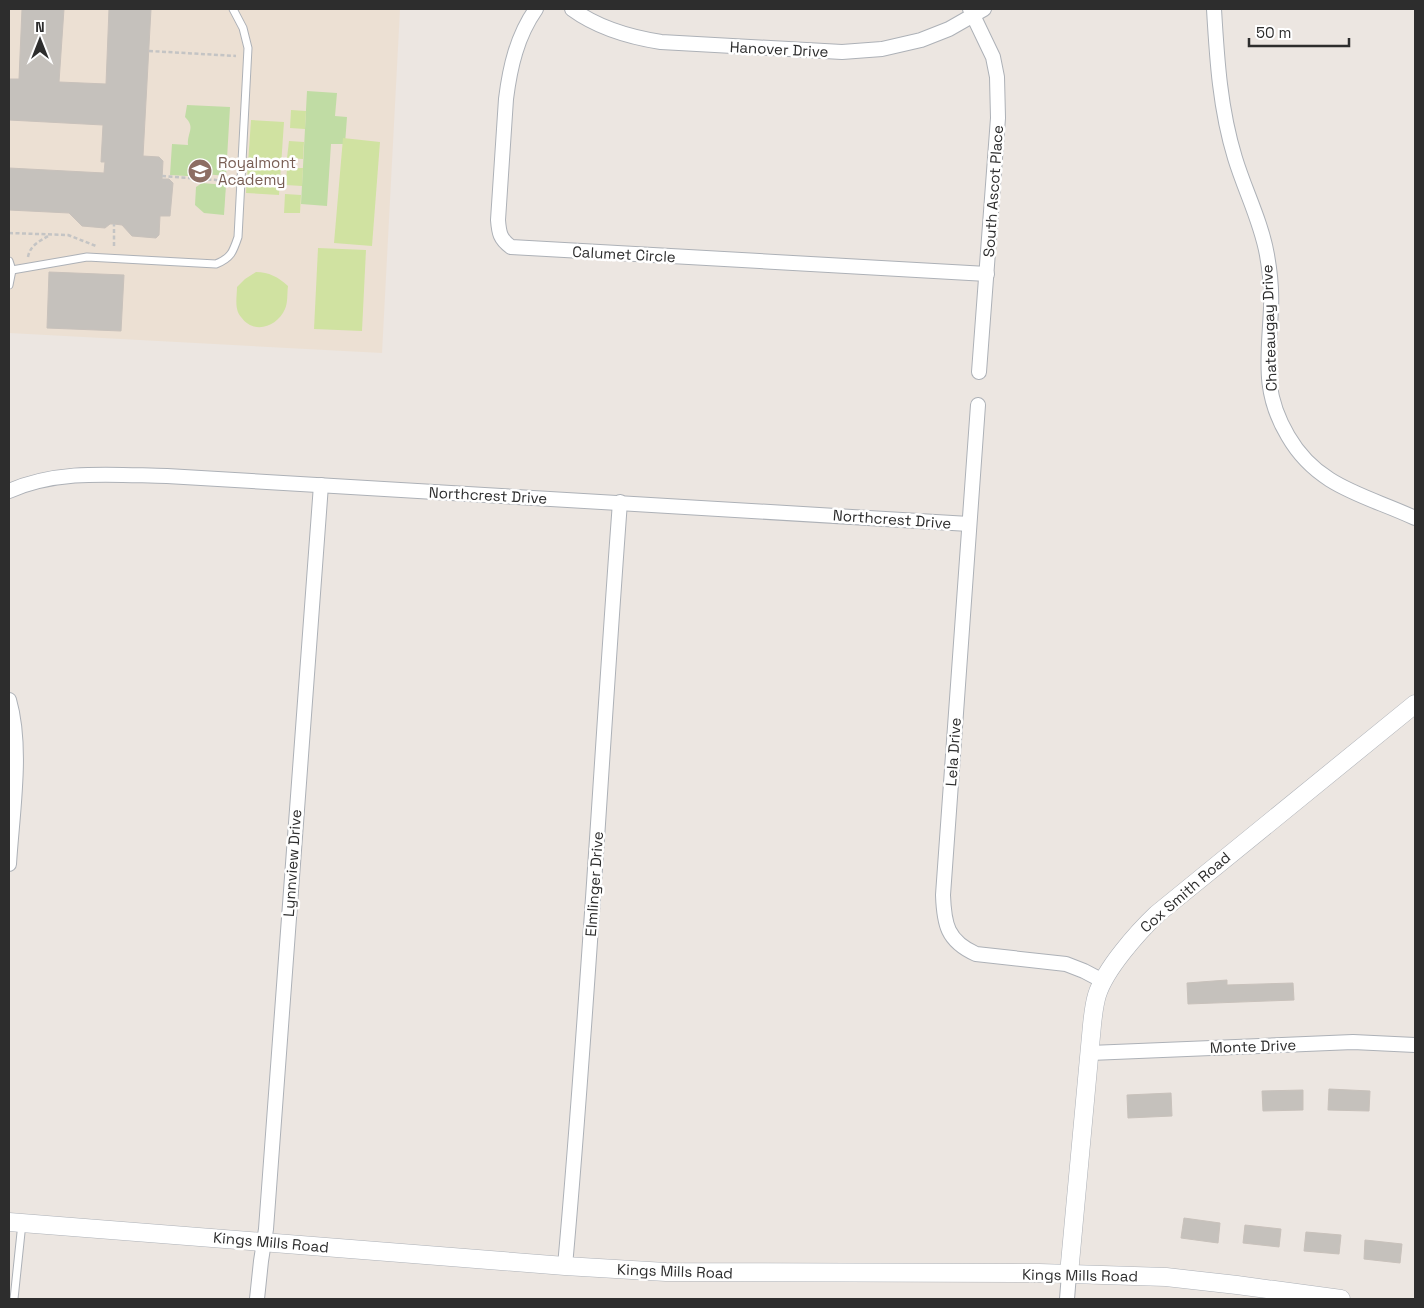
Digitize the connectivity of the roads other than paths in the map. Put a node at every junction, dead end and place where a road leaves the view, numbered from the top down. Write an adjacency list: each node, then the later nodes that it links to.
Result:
1 (233, 9): 7 (lane)
2 (536, 9): 8 (street, Calumet Circle)
3 (572, 9): 5 (street, Hanover Drive)
4 (1214, 9): 15 (street, Chateaugay Drive)
5 (976, 11): 8 (street, South Ascot Place)
6 (9, 261): 7 (lane)
7 (12, 270): 9 (lane)
8 (987, 274): 10 (street, South Ascot Place)
9 (9, 285)
10 (979, 372)
11 (978, 405): 16 (street, Lela Drive)
12 (321, 485): 13 (street, Northcrest Drive); 14 (street, Northcrest Drive); 24 (street, Lynnview Drive)
13 (9, 491)
14 (620, 502): 16 (street, Northcrest Drive); 25 (street, Elmlinger Drive)
15 (1415, 518)
16 (969, 524): 20 (street, Lela Drive)
17 (9, 700): 19 (street)
18 (1415, 704): 20 (street, Cox Smith Road)
19 (9, 864)
20 (1103, 981): 22 (street, Cox Smith Road)
21 (1415, 1045): 22 (street, Monte Drive)
22 (1090, 1053): 26 (street, Cox Smith Road)
23 (15, 1222): 24 (street, Kings Mills Road); 27 (lane)
24 (264, 1241): 25 (street, Kings Mills Road); 28 (street, Lynnview Drive)
25 (565, 1266): 26 (street, Kings Mills Road)
26 (1069, 1274): 29 (street); 30 (street, Kings Mills Road)
27 (14, 1299)
28 (257, 1299)
29 (1067, 1299)
30 (1341, 1299)

